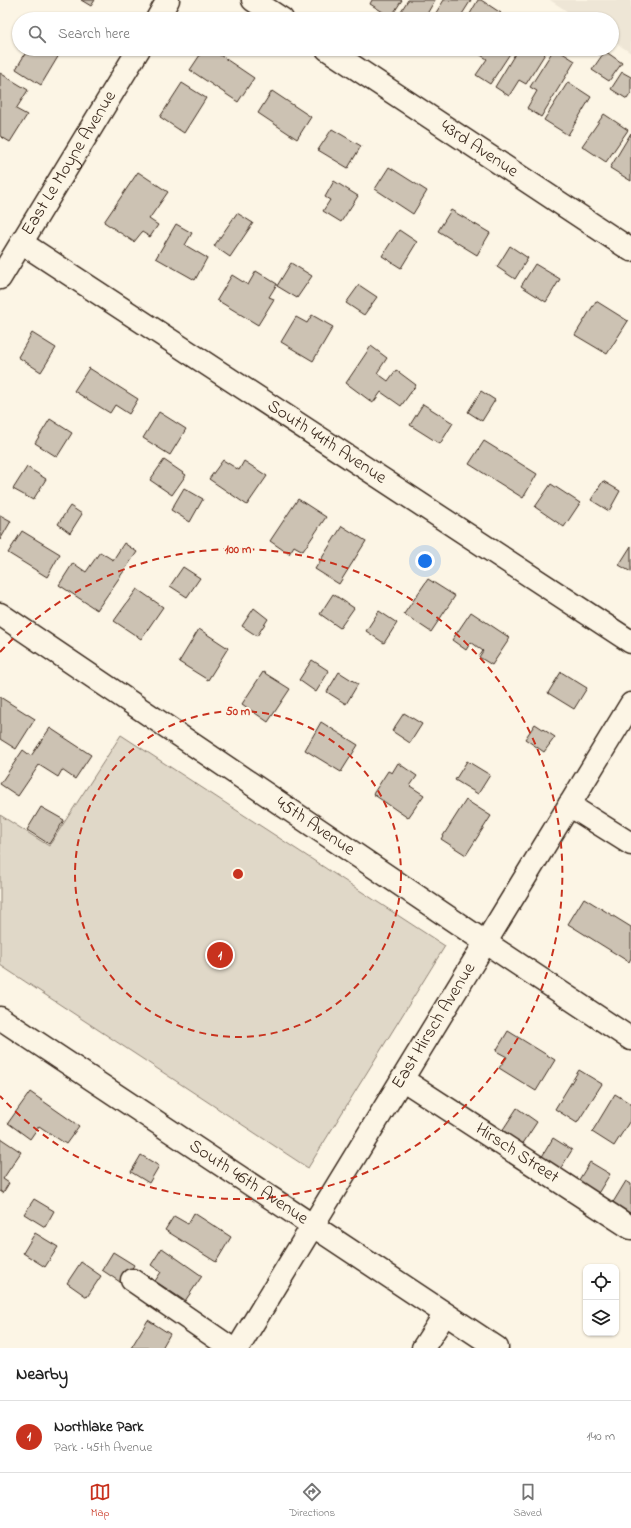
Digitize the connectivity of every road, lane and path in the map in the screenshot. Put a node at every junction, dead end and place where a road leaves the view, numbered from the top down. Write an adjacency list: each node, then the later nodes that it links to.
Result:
1 (168, 0): 3 (street)
2 (253, 0): 4 (street)
3 (161, 12)
4 (271, 12)
5 (135, 56): 7 (street, East Le Moyne Avenue)
6 (339, 56): 8 (street, 43rd Avenue)
7 (22, 243): 9 (street, East Le Moyne Avenue); 11 (street, South 44th Avenue)
8 (631, 250)
9 (0, 278)
10 (0, 614): 15 (street, 45th Avenue)
11 (631, 642)
12 (631, 704): 13 (street, East Hirsch Avenue)
13 (569, 804): 14 (street); 15 (street, East Hirsch Avenue)
14 (631, 844)
15 (486, 942): 17 (street, 45th Avenue); 18 (street, East Hirsch Avenue)
16 (0, 1018): 19 (street, South 46th Avenue)
17 (631, 1039)
18 (402, 1079): 19 (street, East Hirsch Avenue); 20 (street, Hirsch Street)
19 (313, 1226): 22 (street, South 46th Avenue); 24 (street, East Hirsch Avenue)
20 (631, 1228)
21 (132, 1280): 23 (street)
22 (445, 1314): 25 (street); 26 (street, South 46th Avenue)
23 (231, 1348)
24 (238, 1348)
25 (423, 1348)
26 (497, 1348)

